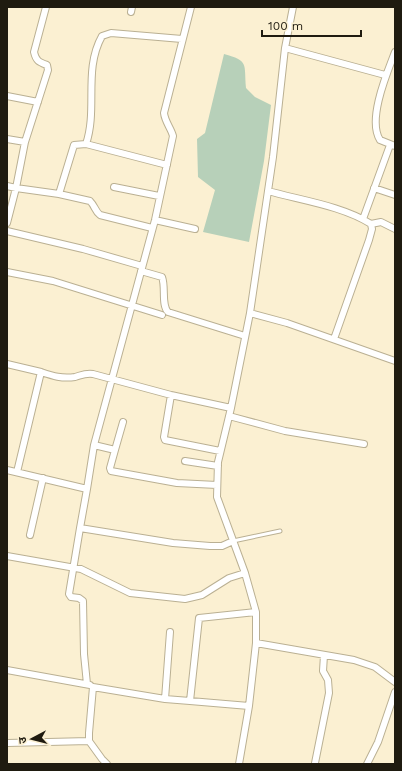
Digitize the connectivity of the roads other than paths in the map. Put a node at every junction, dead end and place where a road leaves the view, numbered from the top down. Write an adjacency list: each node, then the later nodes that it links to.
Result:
1 (46, 7): 9 (street)
2 (191, 7): 4 (street)
3 (293, 7): 5 (street)
4 (182, 39): 12 (street); 14 (street)
5 (285, 48): 7 (street); 19 (street)
6 (395, 52): 7 (street)
7 (385, 75): 13 (street)
8 (7, 96): 9 (street)
9 (38, 102): 11 (street)
10 (7, 139): 11 (street)
11 (25, 142): 17 (street)
12 (86, 144): 14 (street); 20 (street)
13 (392, 146): 18 (street)
14 (166, 165): 22 (street)
15 (7, 186): 17 (street)
16 (114, 187): 22 (street)
17 (16, 188): 20 (street); 25 (street)
18 (374, 188): 21 (street); 23 (street)
19 (268, 191): 23 (street); 34 (street)
20 (59, 194): 27 (street)
21 (395, 195)
22 (159, 196): 24 (street)
23 (363, 219): 26 (street)
24 (154, 220): 27 (street); 28 (street)
25 (7, 222)
26 (371, 224): 29 (street); 37 (street)
27 (152, 228): 31 (street)
28 (195, 229)
29 (395, 229)
30 (7, 231): 31 (street)
31 (141, 269): 33 (street); 36 (street)
32 (7, 272): 33 (street)
33 (132, 304): 35 (street); 41 (street)
34 (250, 313): 36 (street); 37 (street)
35 (162, 315)
36 (245, 336): 43 (street)
37 (334, 339): 38 (street)
38 (395, 361)
39 (7, 364): 40 (street)
40 (41, 372): 41 (street); 53 (street)
41 (112, 378): 42 (street); 47 (street)
42 (171, 395): 43 (street); 49 (street)
43 (231, 408): 44 (street)
44 (229, 416): 46 (street); 49 (street)
45 (123, 422): 48 (street)
46 (364, 444)
47 (94, 445): 48 (street); 56 (street)
48 (115, 450): 55 (street)
49 (220, 451): 51 (street)
50 (185, 461): 51 (street)
51 (218, 466): 55 (street)
52 (7, 470): 53 (street)
53 (17, 472): 54 (street)
54 (43, 478): 56 (street); 59 (street)
55 (217, 485): 60 (street)
56 (87, 489): 57 (street)
57 (80, 528): 60 (street); 62 (street)
58 (280, 531): 60 (lane)
59 (30, 535)
60 (233, 541): 63 (street)
61 (7, 556): 62 (street)
62 (72, 568): 63 (street); 70 (street)
63 (245, 574): 64 (street)
64 (256, 612): 66 (street); 74 (street)
65 (170, 632): 73 (street)
66 (256, 643): 67 (street); 75 (street)
67 (324, 655): 69 (street); 79 (street)
68 (7, 670): 70 (street)
69 (395, 682)
70 (87, 684): 71 (street)
71 (93, 686): 73 (street); 76 (street)
72 (395, 692): 82 (street)
73 (165, 699): 74 (street)
74 (190, 701): 75 (street)
75 (248, 706): 81 (street)
76 (90, 741): 77 (street); 78 (street)
77 (7, 743)
78 (101, 762): 80 (street)
79 (315, 763)
80 (107, 764)
81 (239, 764)
82 (367, 764)

